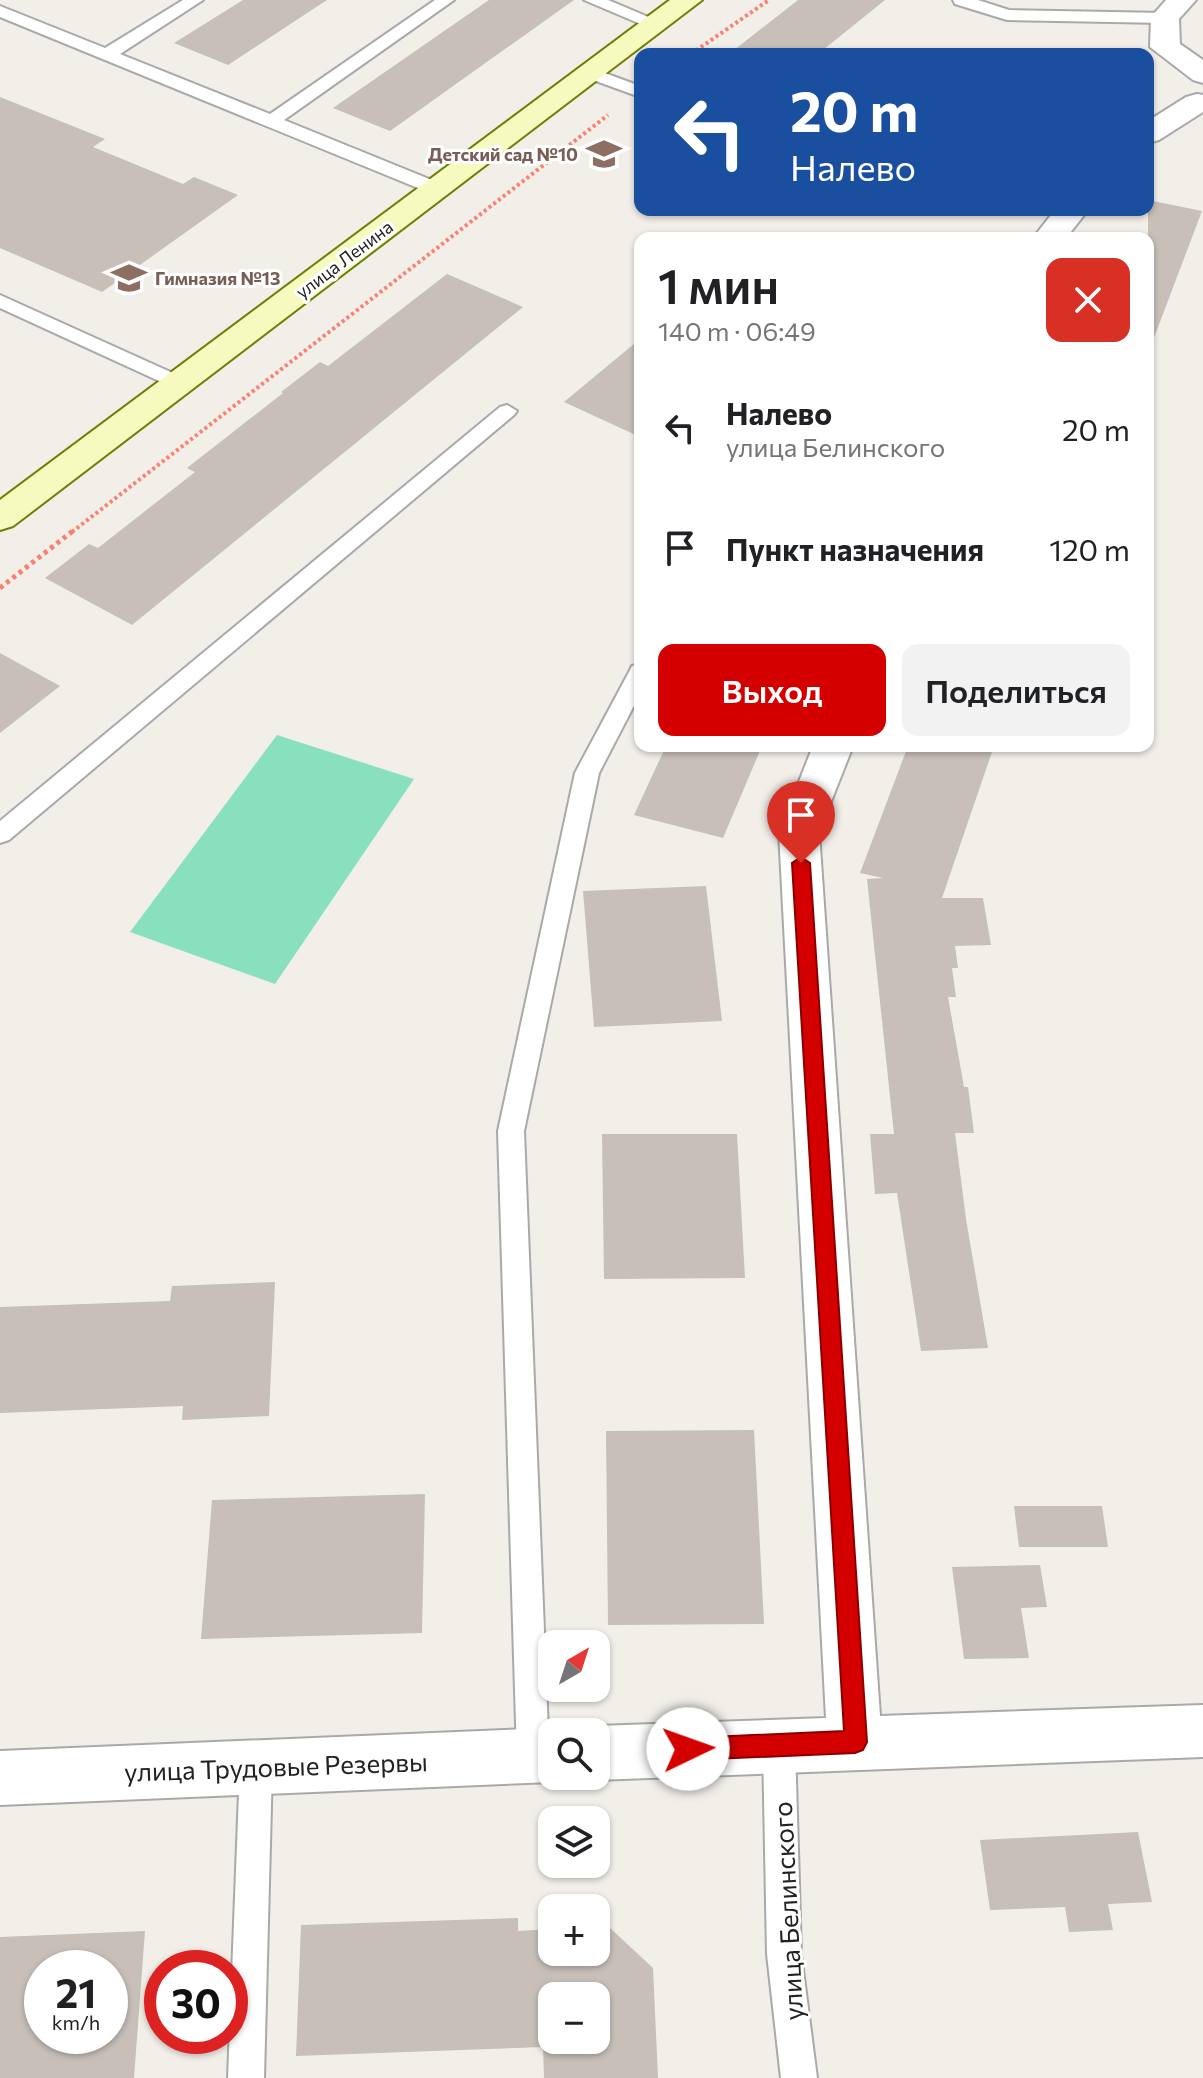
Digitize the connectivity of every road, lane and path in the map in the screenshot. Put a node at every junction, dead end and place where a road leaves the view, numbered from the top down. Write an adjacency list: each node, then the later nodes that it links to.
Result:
1 (195, 0): 11 (lane)
2 (446, 0): 16 (lane)
3 (592, 0): 9 (lane)
4 (688, 0): 9 (street, улица Ленина)
5 (769, 0): 10 (path)
6 (961, 0): 7 (lane)
7 (1174, 9): 14 (street)
8 (0, 11): 11 (lane)
9 (656, 24): 12 (street, улица Ленина)
10 (700, 48)
11 (107, 54): 16 (lane)
12 (591, 73): 13 (lane); 18 (street, улица Ленина)
13 (634, 90)
14 (1202, 91): 17 (street)
15 (634, 96): 25 (path)
16 (272, 121): 18 (lane)
17 (1154, 129)
18 (437, 189): 22 (street, улица Ленина)
19 (1067, 216): 20 (street)
20 (1054, 232)
21 (0, 301): 22 (lane)
22 (179, 383): 24 (street, улица Ленина)
23 (507, 411): 28 (lane)
24 (0, 518)
25 (0, 588)
26 (634, 683): 29 (lane)
27 (831, 752): 31 (street)
28 (0, 834)
29 (541, 1718)
30 (1203, 1731): 31 (street)
31 (855, 1742): 32 (street)
32 (779, 1745): 33 (street); 38 (lane, улица Белинского)
33 (610, 1752)
34 (538, 1756): 35 (street, улица Трудовые Резервы)
35 (256, 1767): 36 (street, улица Трудовые Резервы); 37 (lane)
36 (0, 1778)
37 (246, 2078)
38 (799, 2078)

